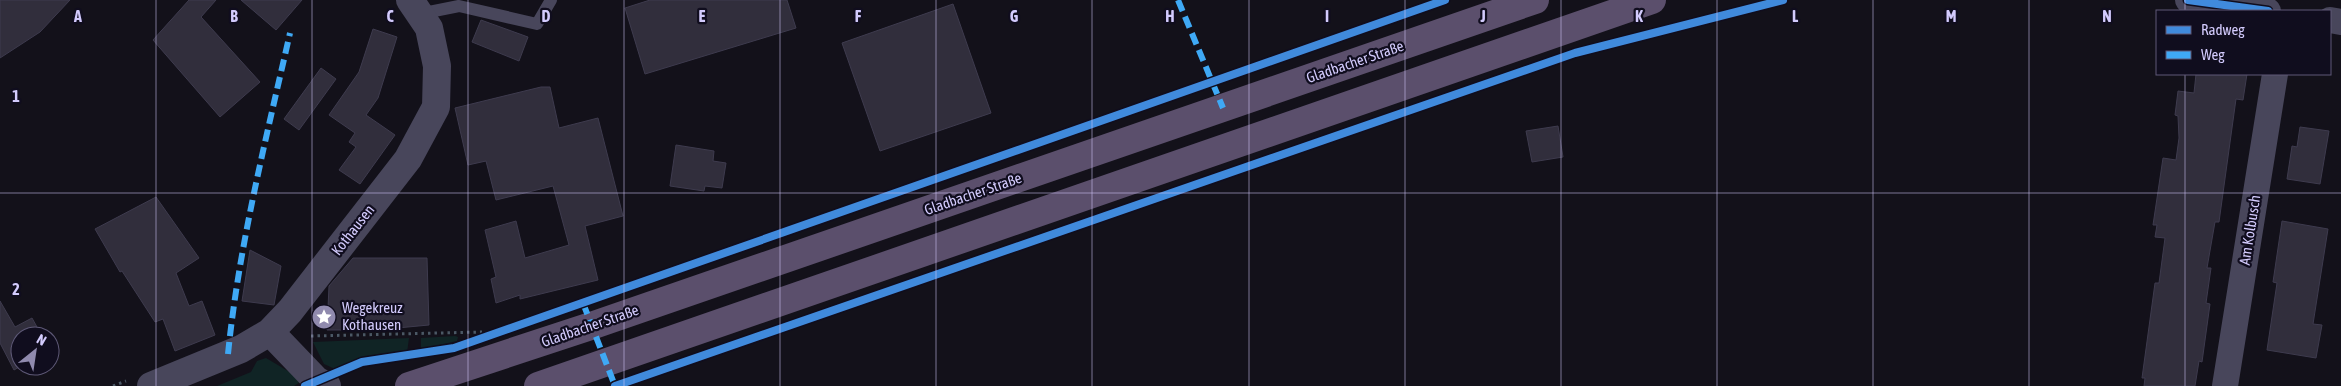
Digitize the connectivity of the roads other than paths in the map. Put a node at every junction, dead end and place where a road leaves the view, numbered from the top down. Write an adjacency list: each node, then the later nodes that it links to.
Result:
1 (550, 0): 5 (lane)
2 (1535, 0): 11 (main road, Gladbacher Straße)
3 (1652, 0): 12 (main road)
4 (2188, 0): 6 (street)
5 (415, 7): 8 (street, Kothausen)
6 (2261, 10)
7 (2275, 75): 13 (street, Am Kolbusch)
8 (277, 340): 9 (street, Kothausen); 10 (street)
9 (142, 382)
10 (327, 386)
11 (409, 386)
12 (538, 386)
13 (2224, 386)

